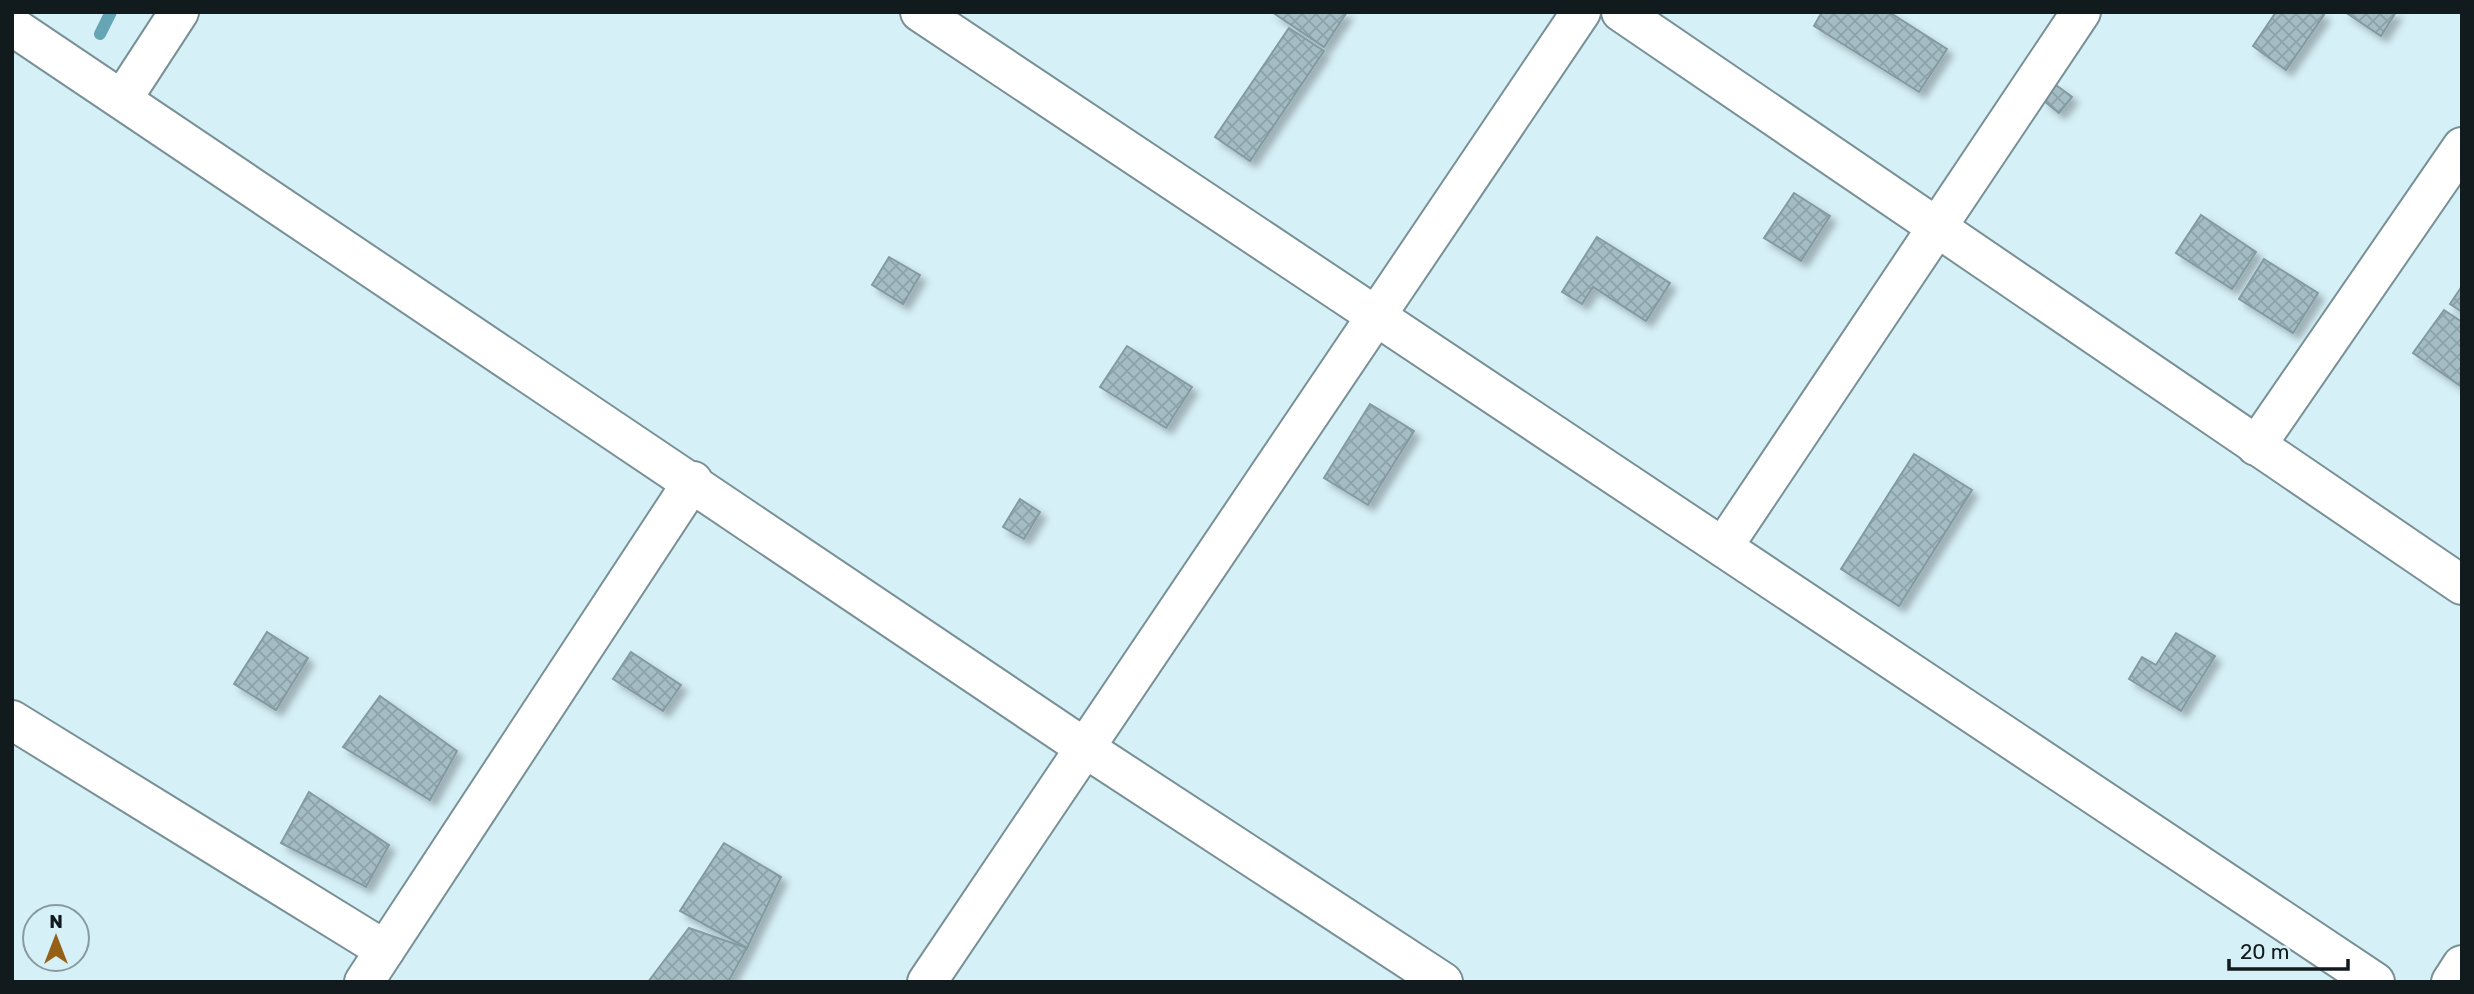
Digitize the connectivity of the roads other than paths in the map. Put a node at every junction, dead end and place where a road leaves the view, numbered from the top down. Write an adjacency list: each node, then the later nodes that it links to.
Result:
1 (179, 12): 7 (street)
2 (920, 12): 10 (street)
3 (1581, 12): 10 (street)
4 (1621, 12): 9 (street)
5 (2081, 12): 9 (street)
6 (12, 26): 7 (street)
7 (123, 98): 12 (street)
8 (2462, 146): 11 (street)
9 (1937, 227): 11 (street); 13 (street)
10 (1376, 316): 13 (street); 16 (street)
11 (2256, 446): 14 (street)
12 (693, 481): 16 (street); 17 (street)
13 (1723, 547): 22 (street)
14 (2462, 585)
15 (12, 720): 17 (street)
16 (1085, 748): 20 (street); 21 (street)
17 (385, 950): 19 (street)
18 (2462, 965): 23 (street)
19 (364, 982)
20 (927, 982)
21 (1443, 982)
22 (2375, 982)
23 (2451, 982)

